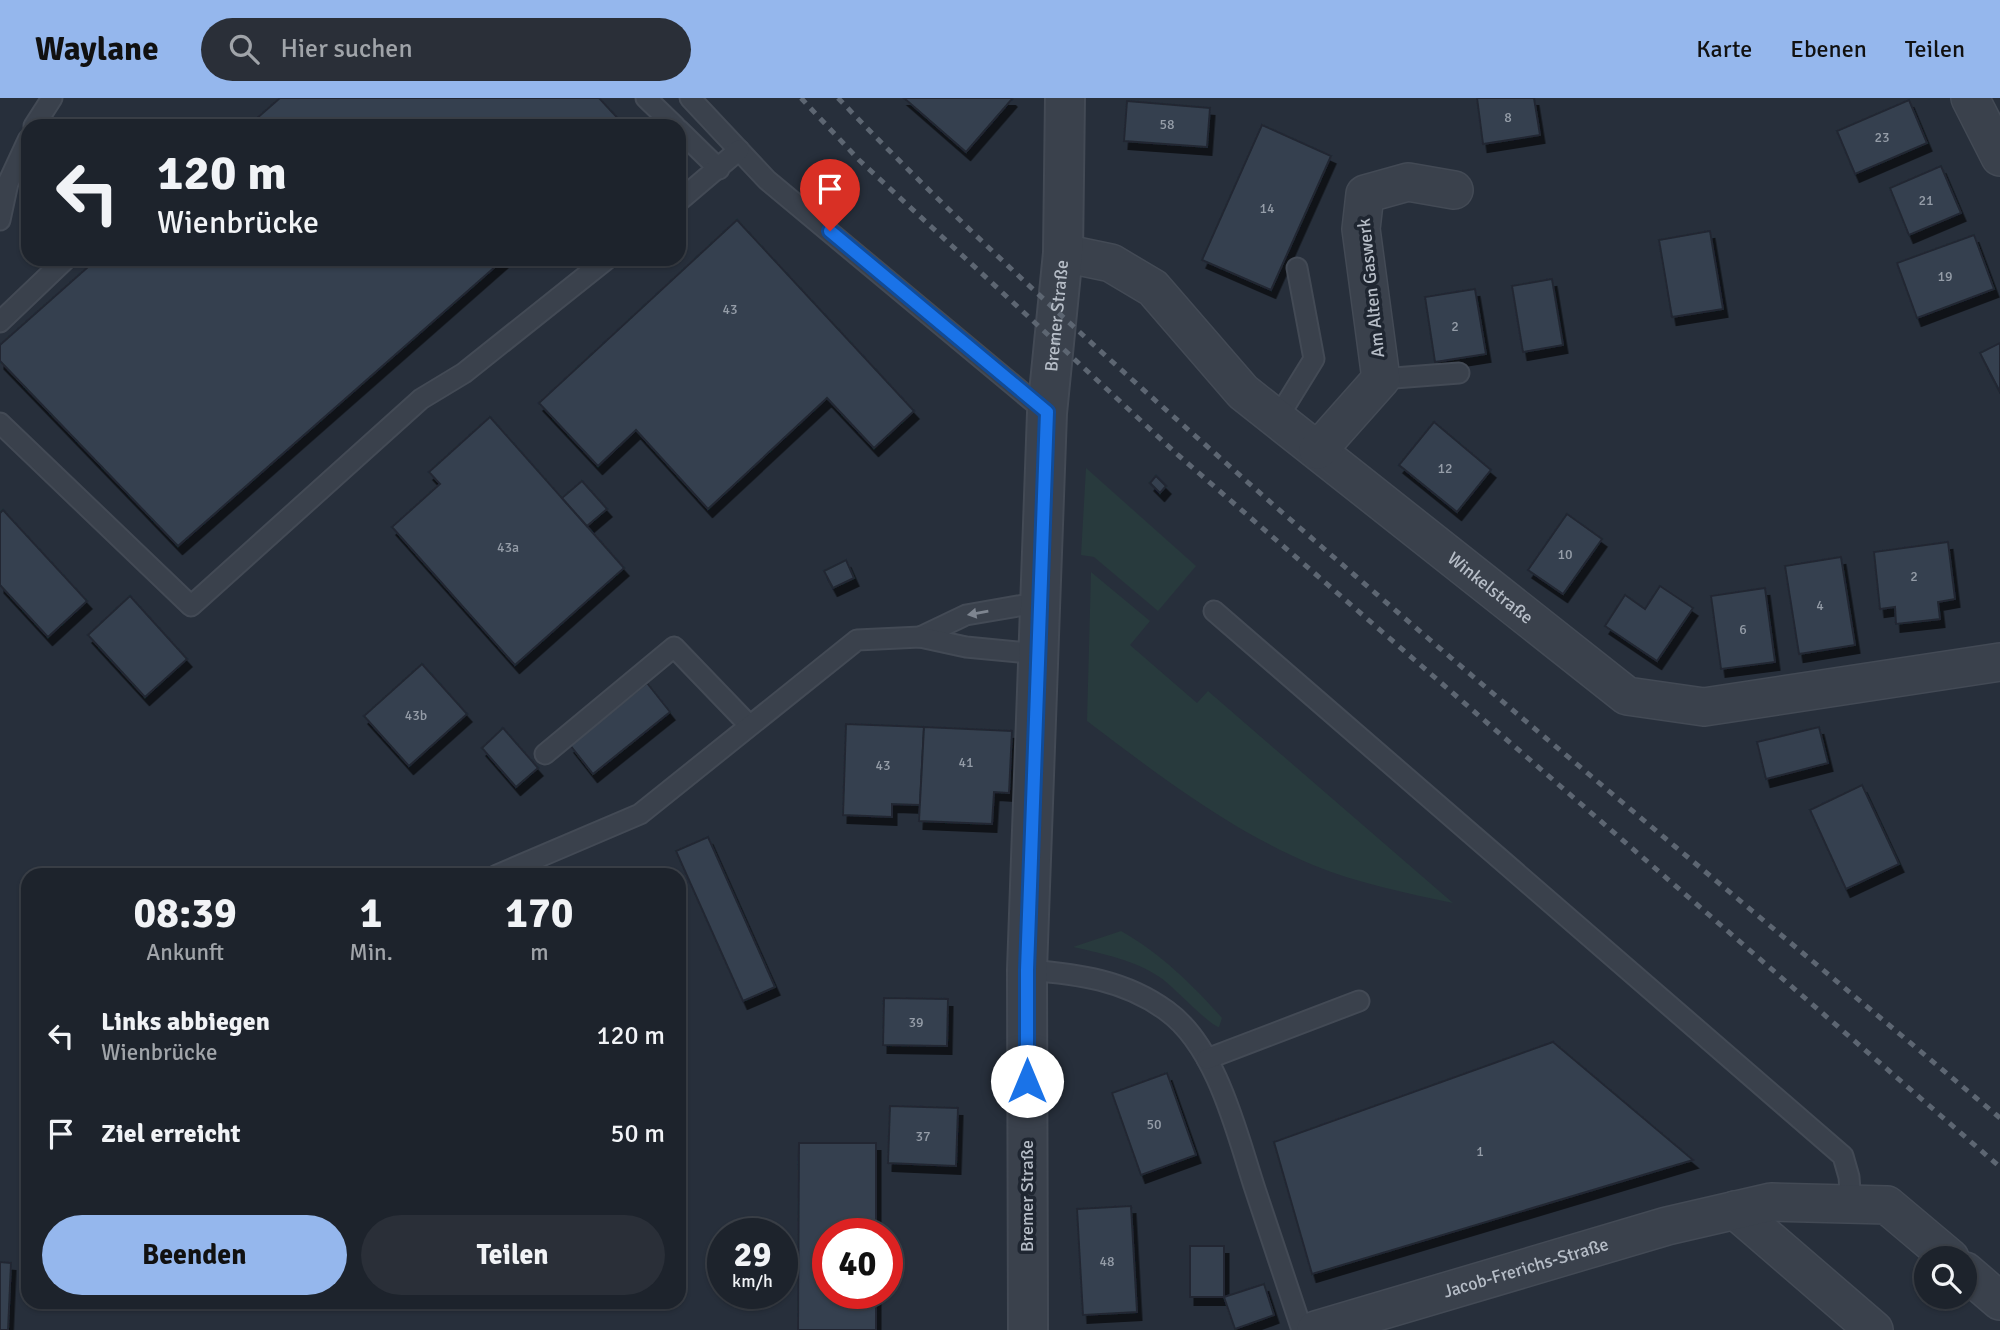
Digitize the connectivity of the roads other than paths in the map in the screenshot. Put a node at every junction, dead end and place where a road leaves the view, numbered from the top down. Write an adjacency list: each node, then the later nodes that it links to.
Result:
1 (52, 98): 6 (lane)
2 (646, 98): 7 (lane)
3 (690, 98): 9 (lane)
4 (1065, 98): 16 (street, Bremer Straße)
5 (1970, 98): 11 (street)
6 (38, 119)
7 (668, 119)
8 (686, 137): 12 (lane)
9 (739, 150): 12 (lane); 23 (lane)
10 (21, 155): 15 (lane)
11 (2000, 157)
12 (719, 169): 14 (lane)
13 (1454, 190): 22 (street, Am Alten Gaswerk)
14 (686, 195)
15 (0, 220)
16 (1063, 253): 23 (street, Bremer Straße); 24 (street, Winkelstraße)
17 (59, 266): 20 (lane)
18 (598, 266): 25 (lane)
19 (1297, 268): 24 (lane)
20 (0, 322)
21 (1459, 373): 22 (lane)
22 (1381, 379): 26 (street, Am Alten Gaswerk)
23 (1047, 412): 27 (street, Bremer Straße)
24 (1277, 419): 26 (street, Winkelstraße)
25 (0, 423)
26 (1318, 450): 31 (street, Winkelstraße)
27 (1041, 602): 29 (lane, one-way to 29); 30 (street, Bremer Straße)
28 (1214, 611): 38 (lane)
29 (920, 637): 30 (lane); 32 (lane)
30 (1039, 654): 35 (street, Bremer Straße)
31 (2000, 662)
32 (749, 725): 33 (lane); 34 (lane)
33 (545, 754)
34 (513, 868)
35 (1027, 970): 37 (lane); 43 (street, Bremer Straße)
36 (1360, 1001): 37 (lane)
37 (1206, 1059): 44 (lane)
38 (1851, 1204): 39 (street, Jacob-Frerichs-Straße); 40 (street, Jacob-Frerichs-Straße)
39 (1735, 1210): 45 (street, Jacob-Frerichs-Straße); 46 (street)
40 (1936, 1246)
41 (1977, 1281): 42 (street)
42 (2000, 1301)
43 (1028, 1330)
44 (1302, 1330)
45 (1316, 1330)
46 (1874, 1330)

